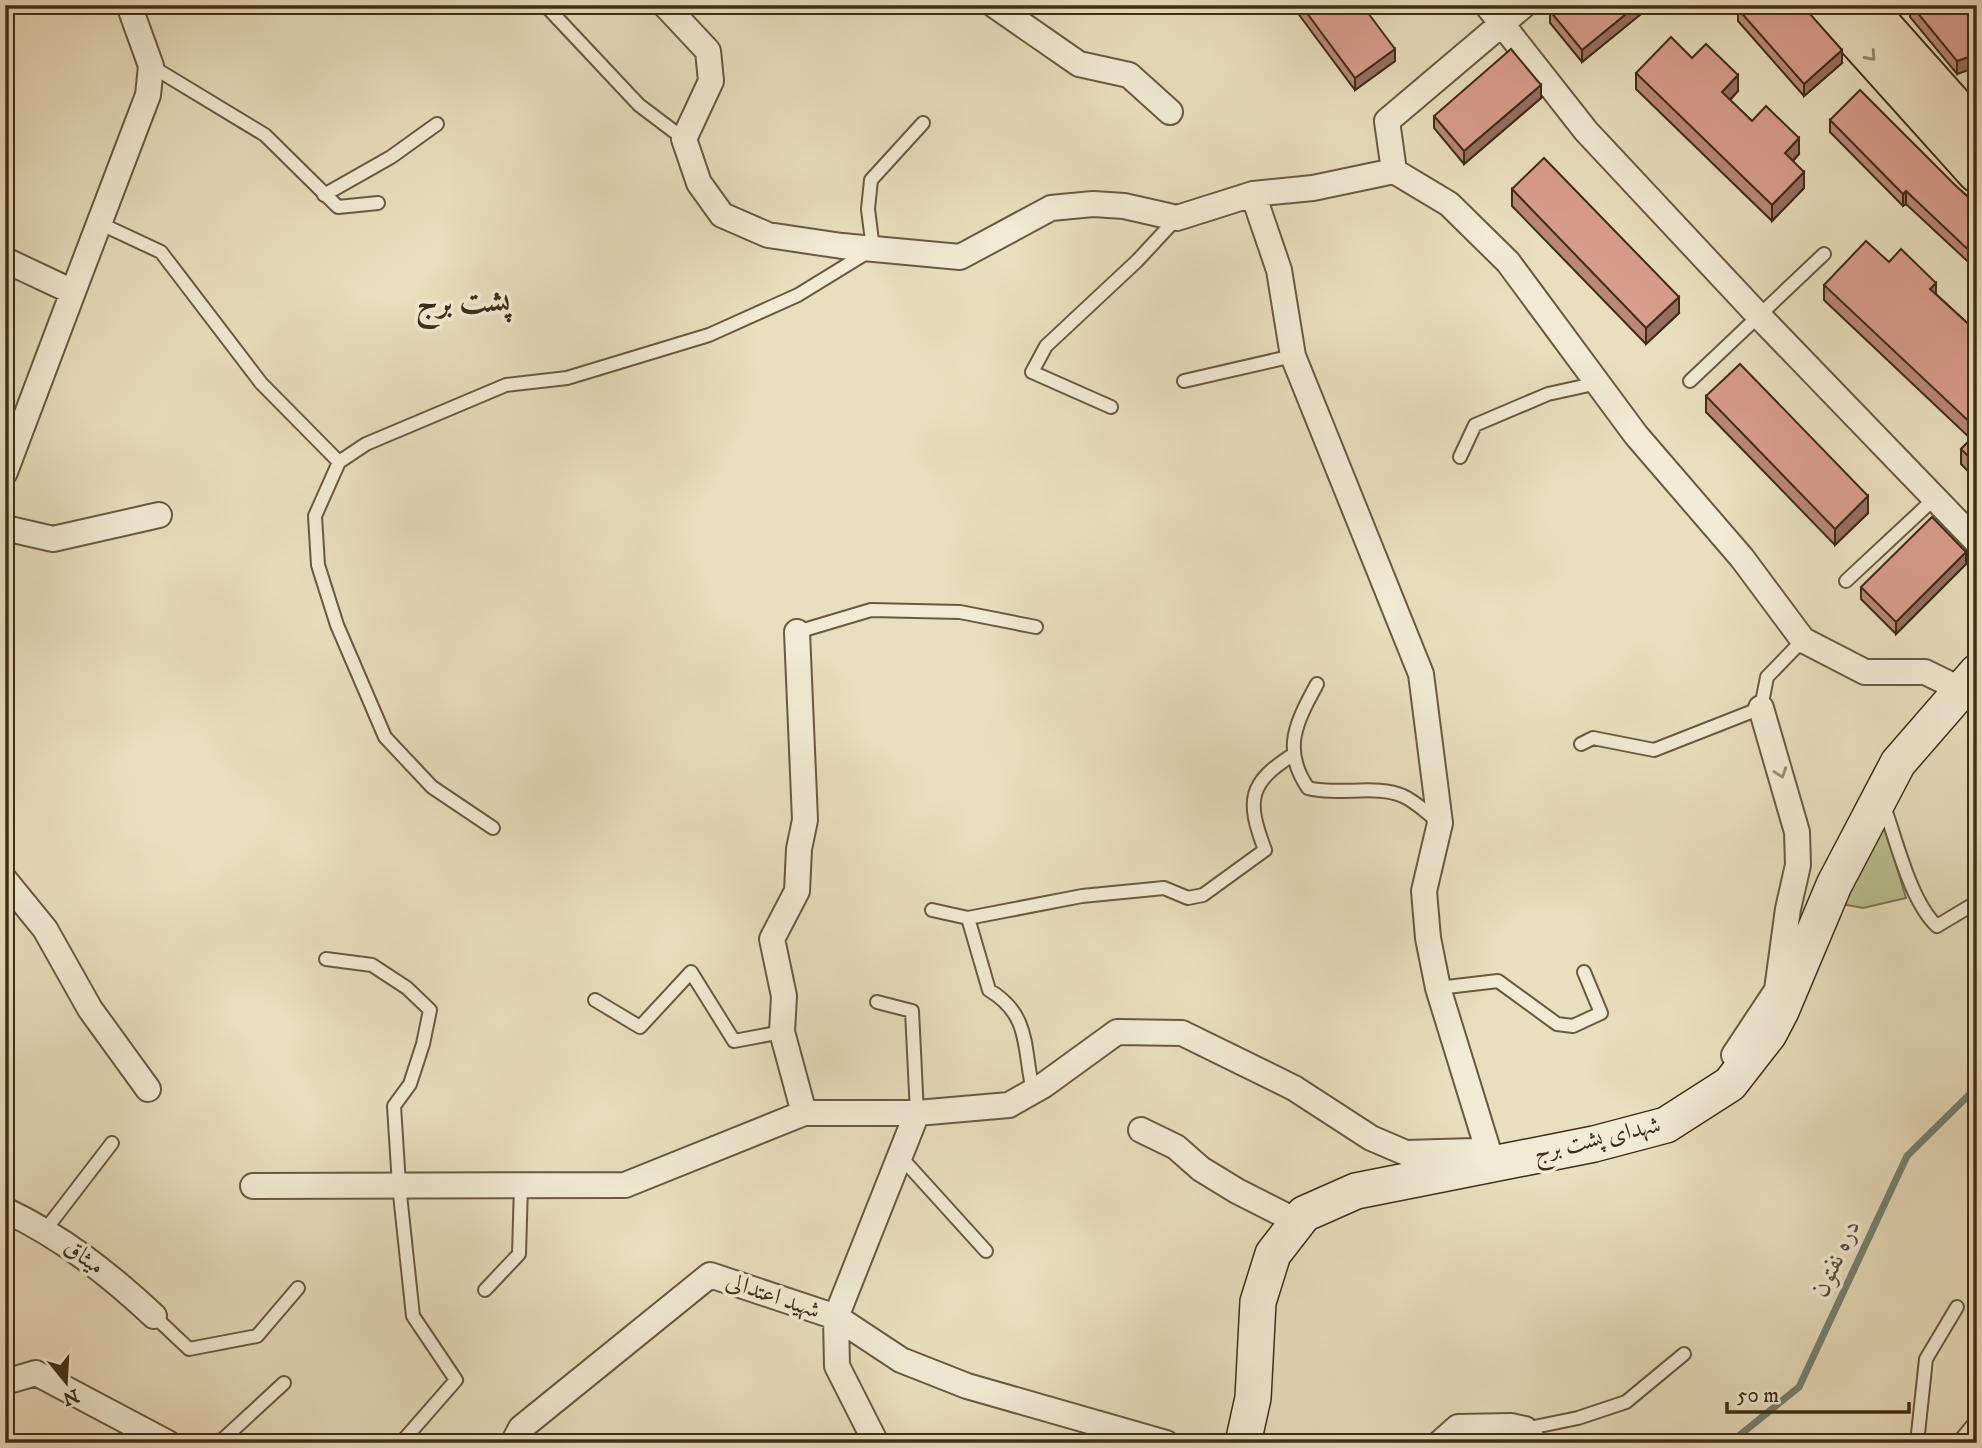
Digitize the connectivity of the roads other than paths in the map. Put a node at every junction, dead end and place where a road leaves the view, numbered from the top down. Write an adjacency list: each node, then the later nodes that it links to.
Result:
1 (129, 5): 10 (street)
2 (665, 5): 15 (street)
3 (995, 5): 11 (street)
4 (1486, 5): 9 (street)
5 (1524, 5): 9 (street)
6 (1826, 5): 17 (main road, one-way to 17)
7 (1864, 5): 14 (main road)
8 (546, 6): 15 (lane)
9 (1501, 26): 16 (street); 27 (street)
10 (151, 66): 19 (lane); 22 (street)
11 (1170, 112)
12 (923, 123): 23 (lane)
13 (437, 124): 19 (lane)
14 (1977, 132)
15 (684, 139): 23 (street)
16 (1394, 171): 18 (street); 31 (street)
17 (1977, 173)
18 (1253, 194): 21 (street); 28 (street)
19 (324, 195): 20 (lane)
20 (378, 203)
21 (1177, 218): 23 (street); 32 (lane)
22 (99, 223): 26 (street); 34 (lane)
23 (873, 249): 34 (lane)
24 (1824, 254): 27 (lane)
25 (5, 260): 26 (street)
26 (73, 292): 35 (street)
27 (1759, 316): 30 (lane); 36 (street)
28 (1293, 356): 29 (lane); 50 (street)
29 (1184, 381)
30 (1690, 381)
31 (1598, 383): 33 (lane); 43 (street)
32 (1111, 407)
33 (1460, 457)
34 (339, 462): 51 (lane)
35 (5, 472)
36 (1935, 498): 39 (street); 40 (lane)
37 (159, 515): 38 (street)
38 (5, 528)
39 (1977, 542)
40 (1846, 581)
41 (1036, 627): 42 (lane)
42 (797, 632): 61 (street)
43 (1803, 640): 45 (street); 46 (lane)
44 (1317, 684): 48 (lane)
45 (1971, 688): 49 (street, شهدای پشت برج)
46 (1761, 708): 47 (lane); 64 (street, one-way to 64)
47 (1581, 744)
48 (1294, 754): 50 (lane); 55 (lane)
49 (1880, 808): 53 (lane); 64 (street, شهدای پشت برج)
50 (1440, 823): 58 (street)
51 (493, 828)
52 (5, 880): 62 (street)
53 (1977, 902)
54 (932, 910): 55 (lane)
55 (968, 918): 63 (lane)
56 (326, 959): 71 (lane)
57 (1584, 972): 58 (lane)
58 (1438, 988): 70 (street)
59 (595, 1000): 61 (lane)
60 (877, 1002): 66 (lane)
61 (782, 1032): 65 (street)
62 (148, 1089)
63 (1033, 1091): 66 (street); 70 (street)
64 (1702, 1104): 70 (street, شهدای پشت برج)
65 (804, 1113): 66 (street); 72 (street)
66 (917, 1113): 69 (street)
67 (1141, 1130): 75 (street)
68 (113, 1143): 76 (lane)
69 (899, 1155): 77 (lane); 82 (street)
70 (1483, 1157): 75 (street, شهدای پشت برج)
71 (399, 1185): 72 (street); 73 (street); 90 (lane)
72 (521, 1185): 79 (lane)
73 (253, 1186)
74 (5, 1210): 76 (street, میثاق)
75 (1298, 1222): 94 (street, شهدای پشت برج)
76 (46, 1229): 81 (street, میثاق)
77 (986, 1251)
78 (298, 1288): 81 (lane)
79 (485, 1290)
80 (1957, 1307): 96 (lane)
81 (154, 1316)
82 (836, 1317): 91 (street, شهید اعتدالی); 92 (street); 93 (street, شهید اعتدالی)
83 (1684, 1354): 87 (lane)
84 (5, 1382): 88 (street)
85 (284, 1382): 89 (lane)
86 (1977, 1420): 97 (lane)
87 (1530, 1436): 95 (street)
88 (168, 1443)
89 (219, 1443)
90 (401, 1443)
91 (513, 1443)
92 (876, 1443)
93 (1166, 1443)
94 (1243, 1443)
95 (1440, 1443)
96 (1917, 1443)
97 (1958, 1443)

